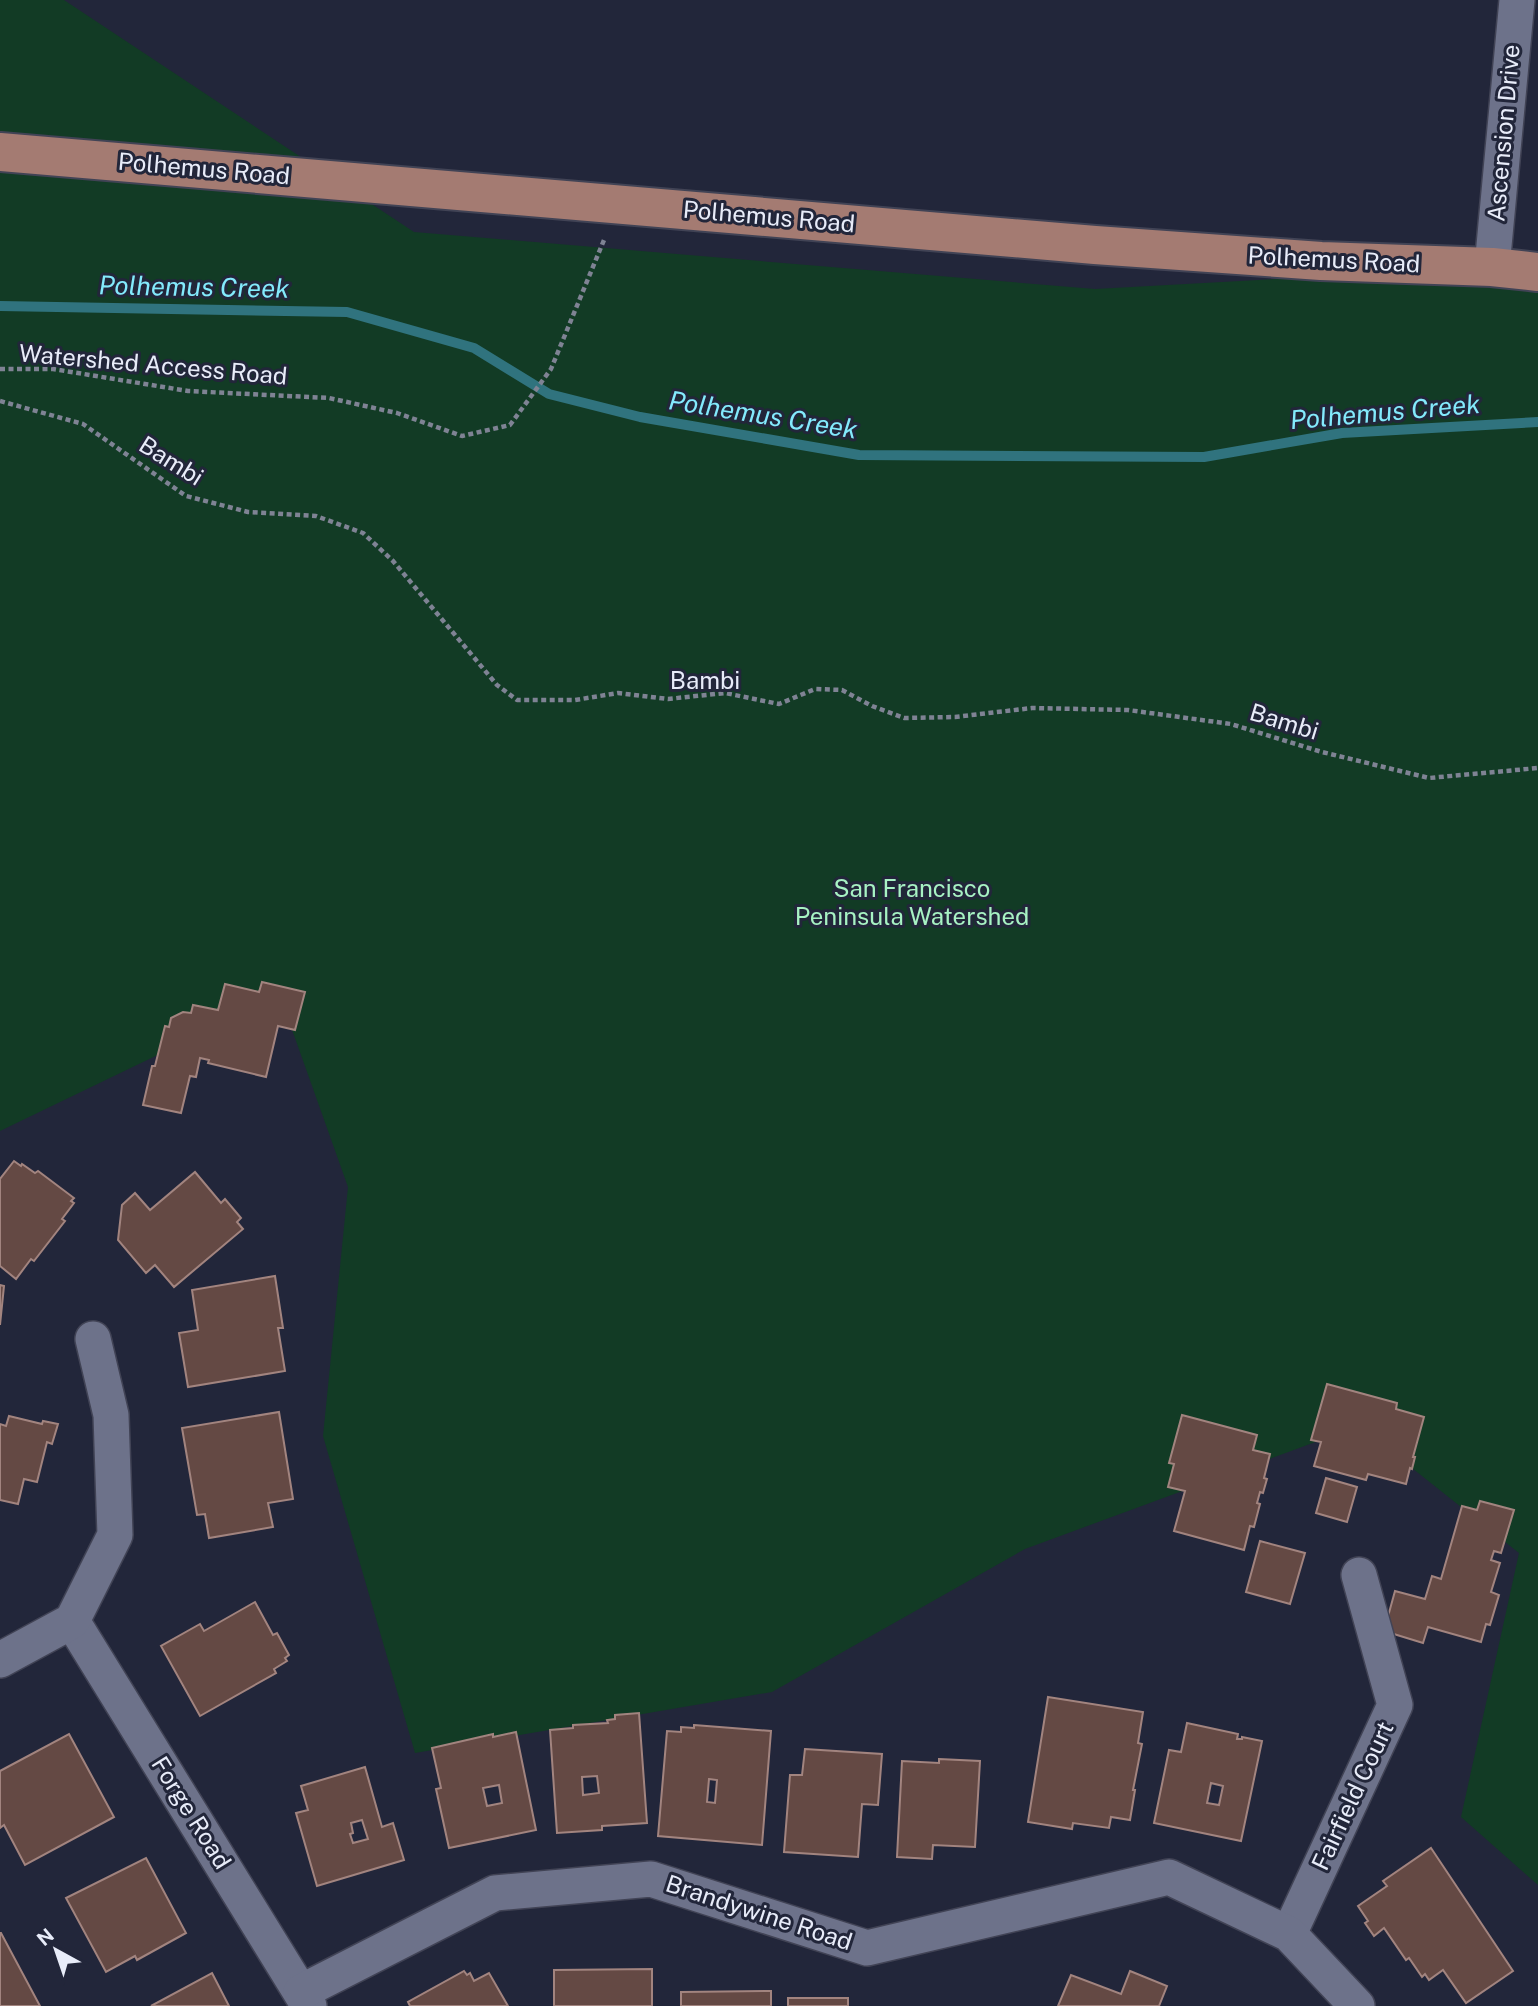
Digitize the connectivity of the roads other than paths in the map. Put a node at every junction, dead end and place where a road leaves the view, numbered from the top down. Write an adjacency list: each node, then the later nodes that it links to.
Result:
1 (1517, 0): 3 (street, Ascension Drive)
2 (0, 152): 3 (main road, Polhemus Road)
3 (1492, 267): 4 (main road, Polhemus Road)
4 (1538, 272)
5 (93, 1339): 7 (street)
6 (1359, 1575): 9 (street, Fairfield Court)
7 (72, 1621): 8 (street); 10 (street, Forge Road)
8 (0, 1660)
9 (1289, 1934): 10 (street, Brandywine Road); 11 (street, Brandywine Road)
10 (305, 1999)
11 (1357, 2006)

